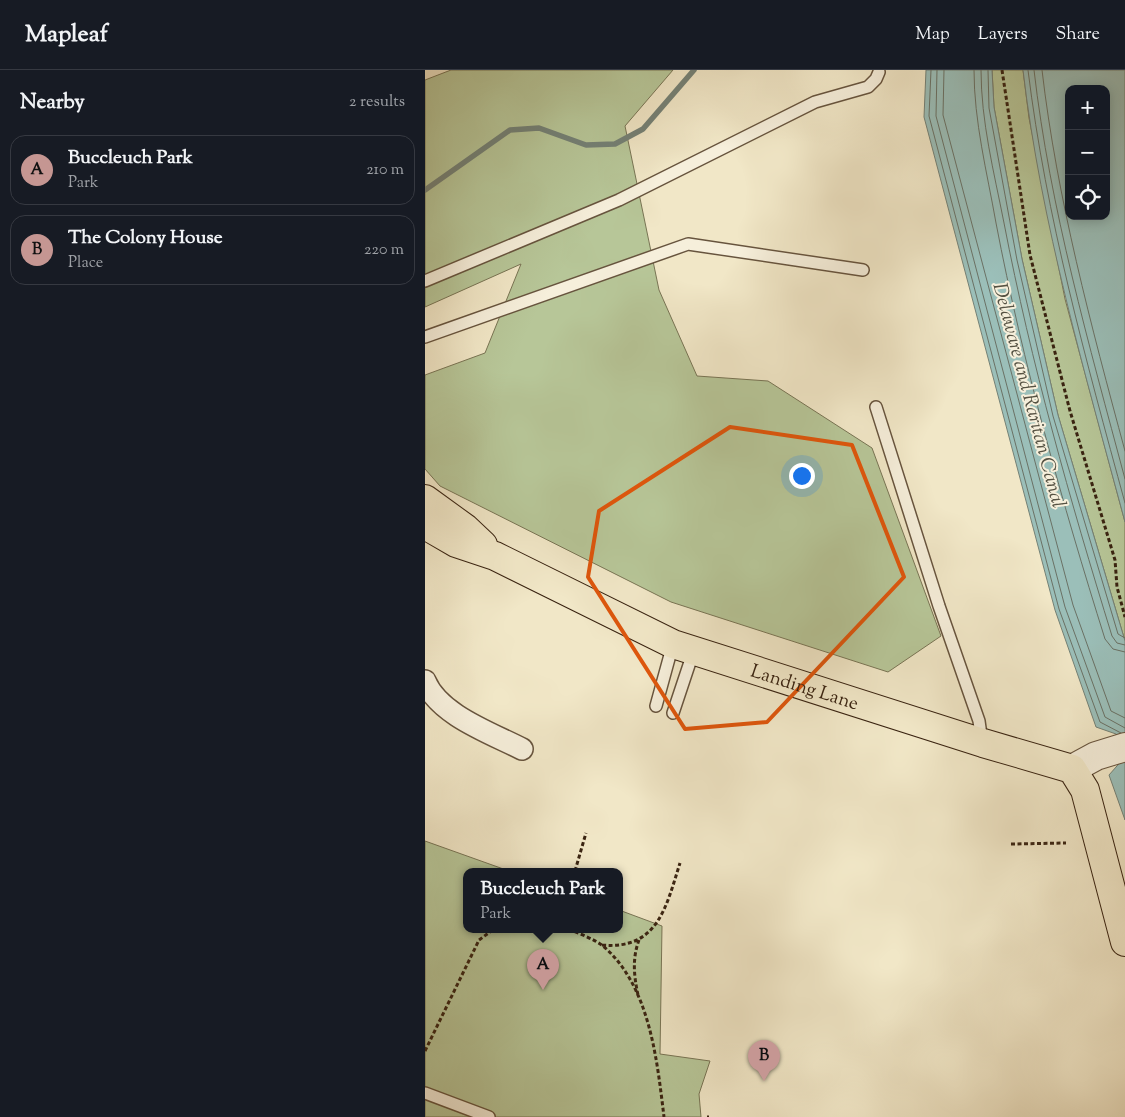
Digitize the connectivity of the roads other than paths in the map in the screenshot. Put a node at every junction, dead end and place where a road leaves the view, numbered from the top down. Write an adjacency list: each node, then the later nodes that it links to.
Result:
1 (879, 72): 3 (lane)
2 (863, 270): 4 (lane)
3 (425, 281)
4 (425, 337)
5 (876, 407): 13 (lane)
6 (425, 499): 8 (main road, Landing Lane)
7 (425, 526): 8 (main road, Landing Lane)
8 (495, 556): 9 (main road, Landing Lane)
9 (683, 647): 11 (lane); 12 (lane); 13 (main road, Landing Lane)
10 (425, 681): 15 (street)
11 (656, 706)
12 (673, 712)
13 (983, 744): 16 (main road, Landing Lane)
14 (1122, 747): 16 (street)
15 (522, 749)
16 (1072, 768): 17 (main road)
17 (1125, 942)
18 (425, 1093): 19 (lane)
19 (489, 1117)

